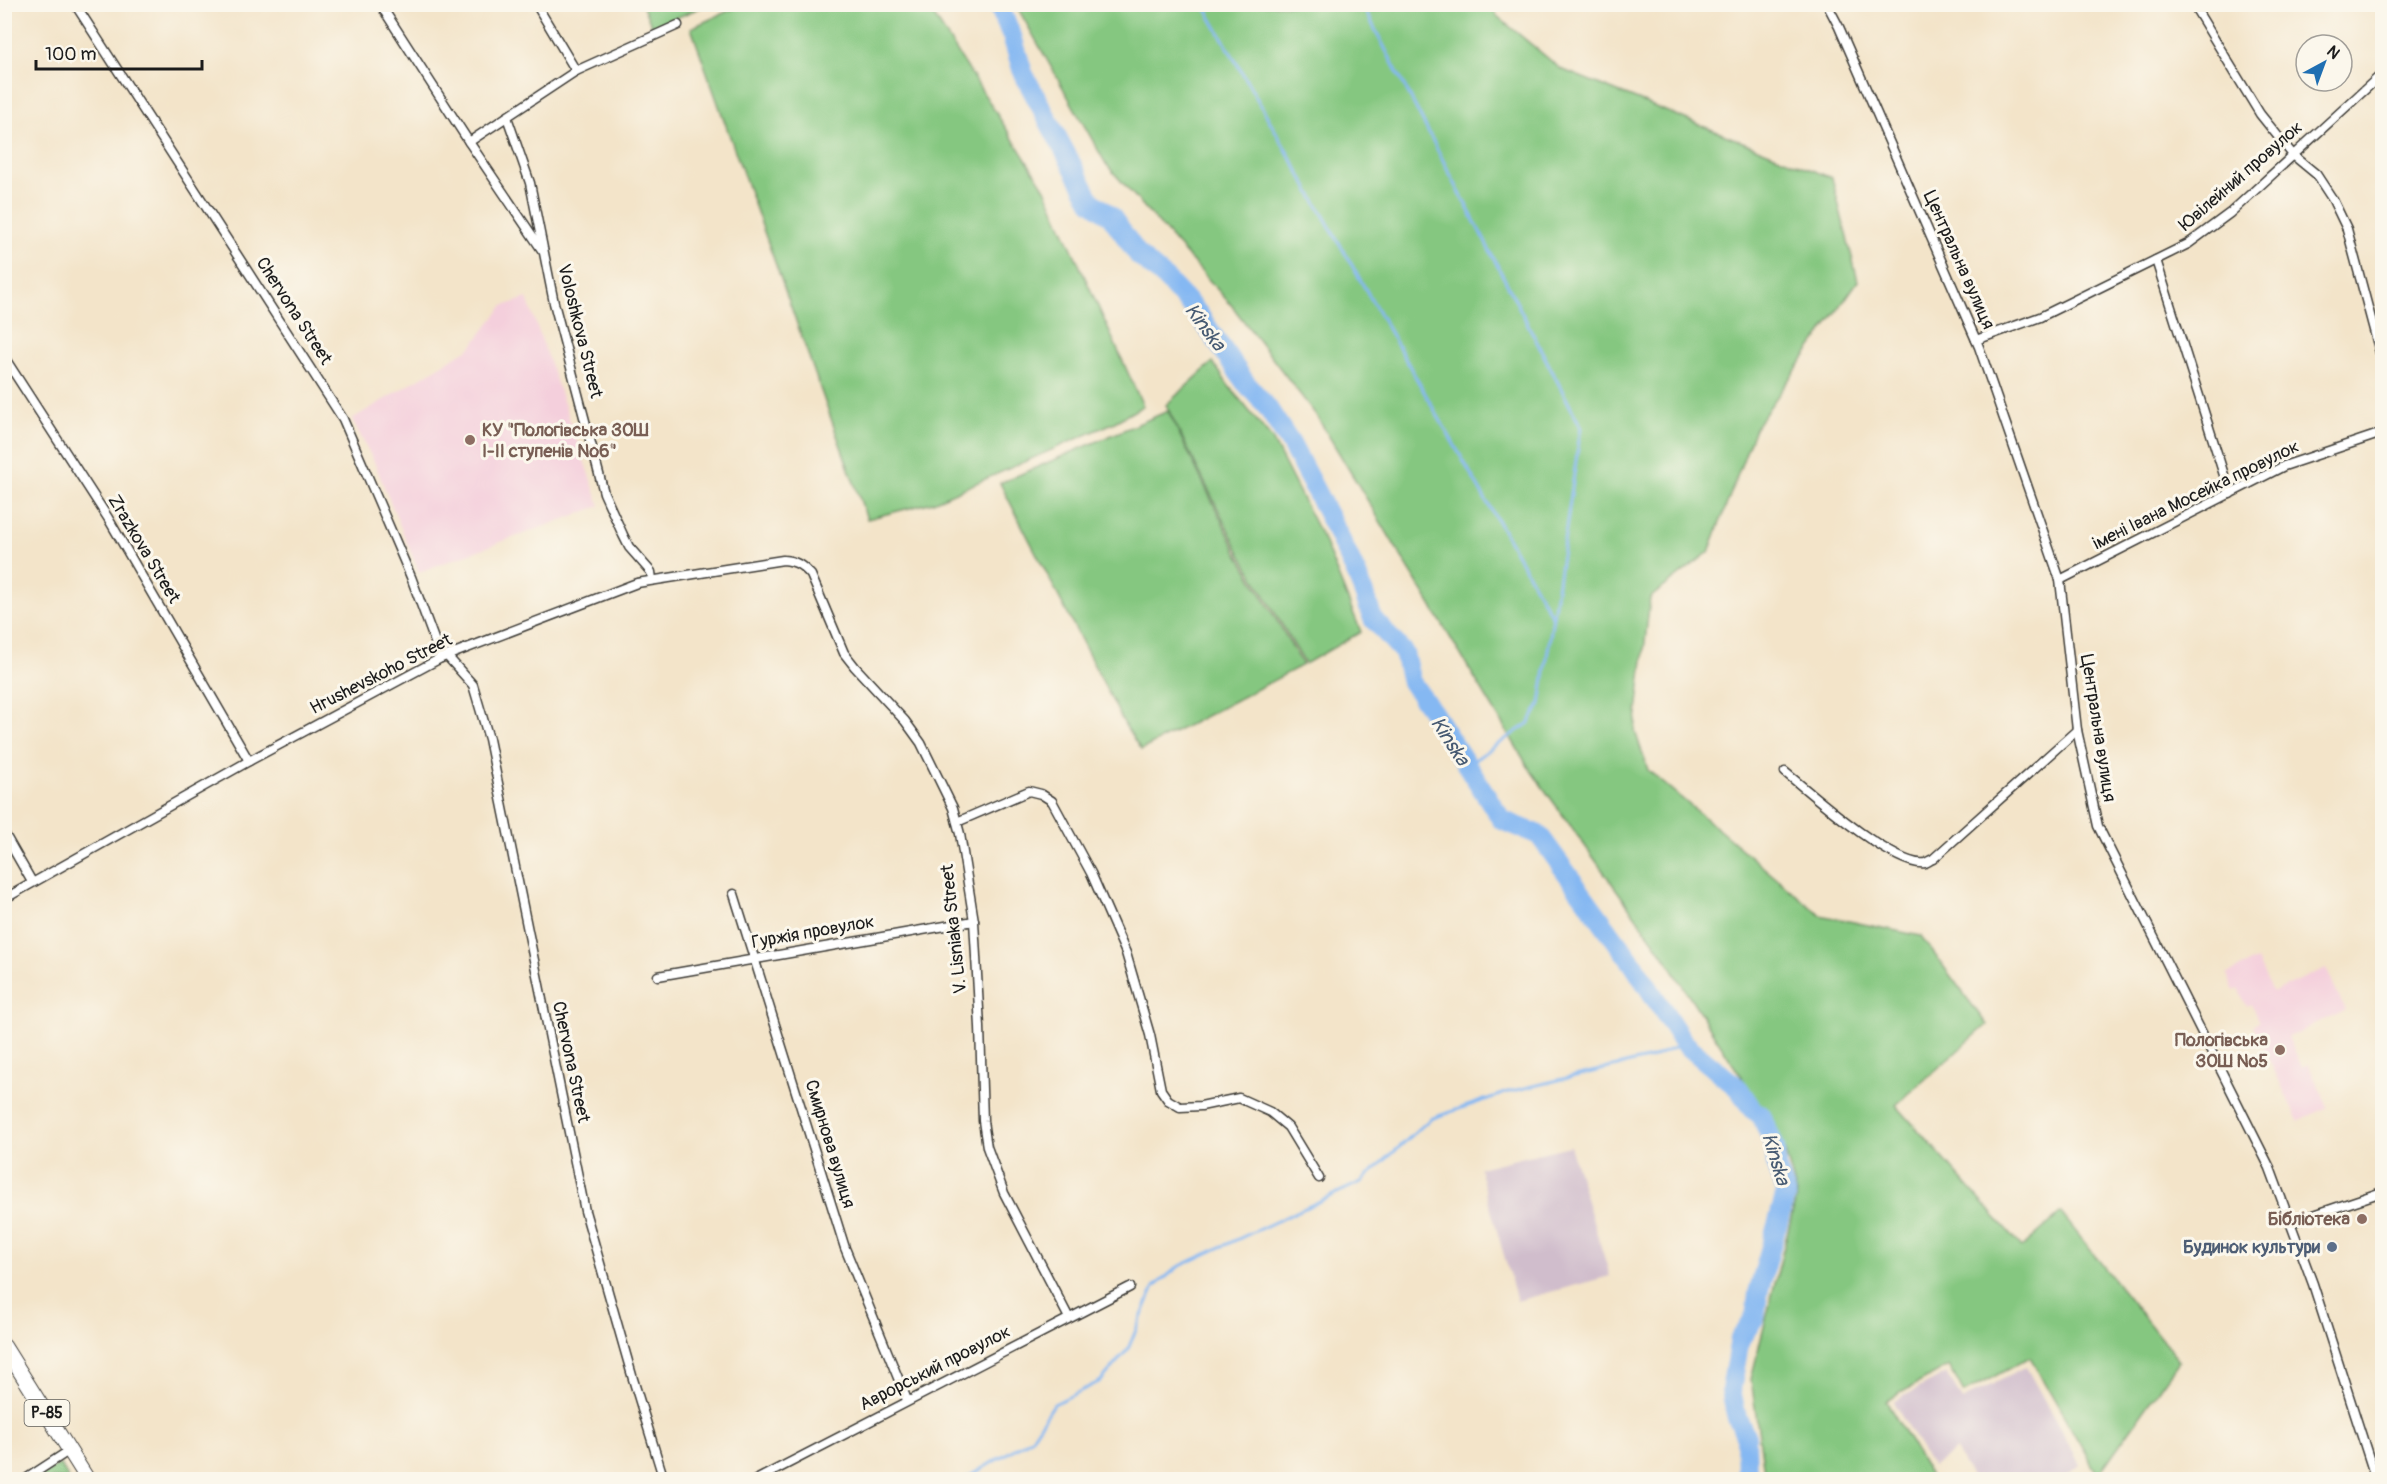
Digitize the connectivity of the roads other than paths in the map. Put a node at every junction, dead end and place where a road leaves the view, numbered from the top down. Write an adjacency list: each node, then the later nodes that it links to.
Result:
1 (75, 4): 22 (street, Chervona Street)
2 (380, 4): 10 (street, Voloshkova Street)
3 (536, 4): 7 (street)
4 (1827, 4): 14 (street, Центральна вулиця)
5 (2193, 4): 11 (street)
6 (678, 25): 7 (street)
7 (576, 71): 9 (street)
8 (2382, 74): 11 (street, Ювілейний провулок)
9 (507, 117): 10 (street); 12 (street, Voloshkova Street)
10 (469, 142): 12 (street, Voloshkova Street)
11 (2293, 155): 13 (street, Ювілейний провулок); 16 (street)
12 (544, 254): 20 (street, Voloshkova Street)
13 (2156, 260): 14 (street, Ювілейний провулок); 18 (street)
14 (1976, 340): 21 (street, Центральна вулиця)
15 (4, 357): 24 (street, Zrazkova Street)
16 (2382, 360)
17 (2382, 433): 18 (street, імені Івана Мосейка провулок)
18 (2230, 494): 21 (street, імені Івана Мосейка провулок)
19 (801, 565): 20 (street, Hrushevskoho Street); 26 (street, V. Lisniaka Street)
20 (652, 579): 22 (street, Hrushevskoho Street)
21 (2060, 580): 23 (street, Центральна вулиця)
22 (444, 657): 24 (street, Hrushevskoho Street); 44 (street, Chervona Street)
23 (2077, 730): 25 (street); 36 (street, Центральна вулиця)
24 (249, 761): 28 (street, Hrushevskoho Street)
25 (1785, 772)
26 (957, 822): 31 (street, V. Lisniaka Street); 34 (street)
27 (4, 833): 28 (street)
28 (32, 882): 30 (street, Hrushevskoho Street)
29 (734, 894): 32 (street, Смирнова вулиця)
30 (4, 899)
31 (974, 921): 32 (street, Гуржія провулок); 38 (street, V. Lisniaka Street)
32 (755, 959): 33 (street, Гуржія провулок); 40 (street, Смирнова вулиця)
33 (658, 976)
34 (1319, 1178)
35 (2382, 1192): 36 (street)
36 (2290, 1223): 46 (street, Центральна вулиця)
37 (1130, 1287): 38 (street, Аврорський провулок)
38 (1069, 1318): 40 (street, Аврорський провулок)
39 (4, 1346): 41 (main road, Р-85)
40 (907, 1400): 45 (street, Аврорський провулок)
41 (70, 1450): 42 (street); 43 (main road, Р-85)
42 (24, 1479)
43 (88, 1479)
44 (664, 1479)
45 (756, 1479)
46 (2376, 1479)

